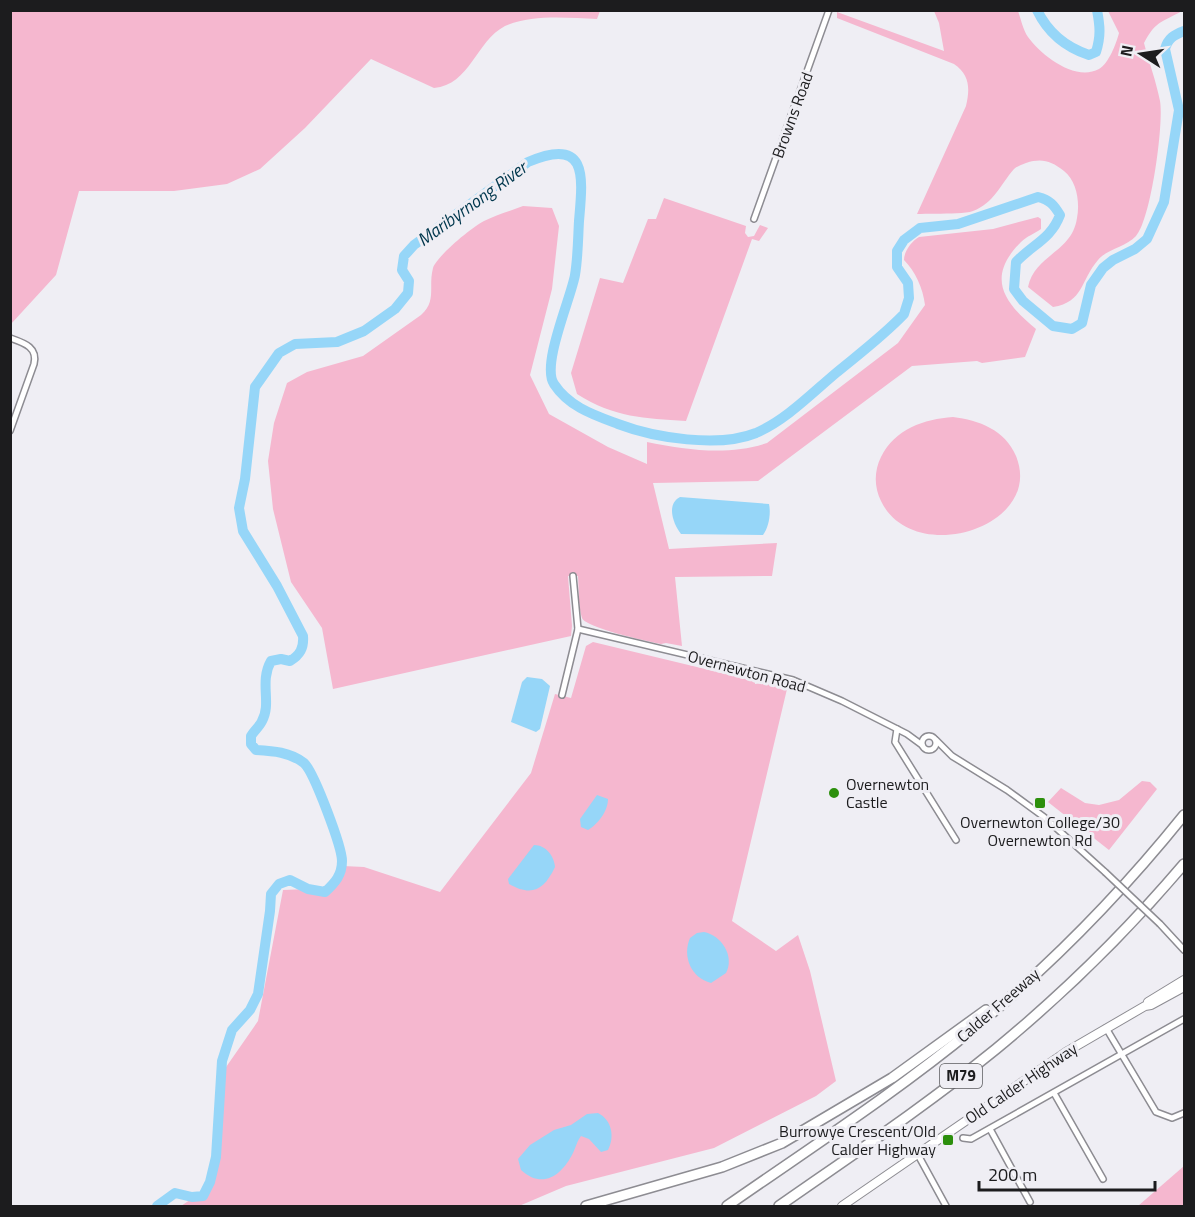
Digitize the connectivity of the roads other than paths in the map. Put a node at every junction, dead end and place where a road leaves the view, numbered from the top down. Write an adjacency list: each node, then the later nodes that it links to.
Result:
1 (829, 10): 2 (street, Browns Road)
2 (754, 219)
3 (10, 338): 4 (street)
4 (10, 431)
5 (573, 576): 6 (street)
6 (578, 629): 7 (street); 8 (street, Overnewton Road)
7 (562, 694)
8 (902, 731): 9 (street, Overnewton Road); 11 (street, Overnewton Road); 15 (street)
9 (925, 736): 10 (street); 11 (street)
10 (936, 740): 12 (street); 13 (street)
11 (922, 745): 12 (street)
12 (931, 750): 13 (street)
13 (952, 756): 18 (street, bridge)
14 (1185, 815): 17 (highway, Calder Freeway / M79)
15 (956, 840)
16 (1185, 864): 36 (highway, Calder Freeway / M79)
17 (1071, 939): 34 (highway); 35 (highway, Calder Freeway / M79)
18 (1180, 945): 19 (street); 20 (street)
19 (1185, 950)
20 (1185, 956)
21 (1185, 980): 23 (main road, Old Calder Highway)
22 (1185, 987): 23 (main road, Old Calder Highway)
23 (1145, 1006): 25 (main road, Old Calder Highway)
24 (1185, 1019): 26 (street)
25 (1106, 1028): 26 (street); 31 (main road, Old Calder Highway)
26 (1121, 1056): 27 (street); 28 (street)
27 (1054, 1093): 29 (street); 32 (street)
28 (1185, 1113)
29 (990, 1129): 30 (street); 33 (street)
30 (963, 1138)
31 (917, 1154): 37 (main road, Old Calder Highway); 38 (street)
32 (1103, 1179)
33 (1030, 1202)
34 (586, 1206)
35 (726, 1206)
36 (779, 1206)
37 (842, 1206)
38 (946, 1206)

